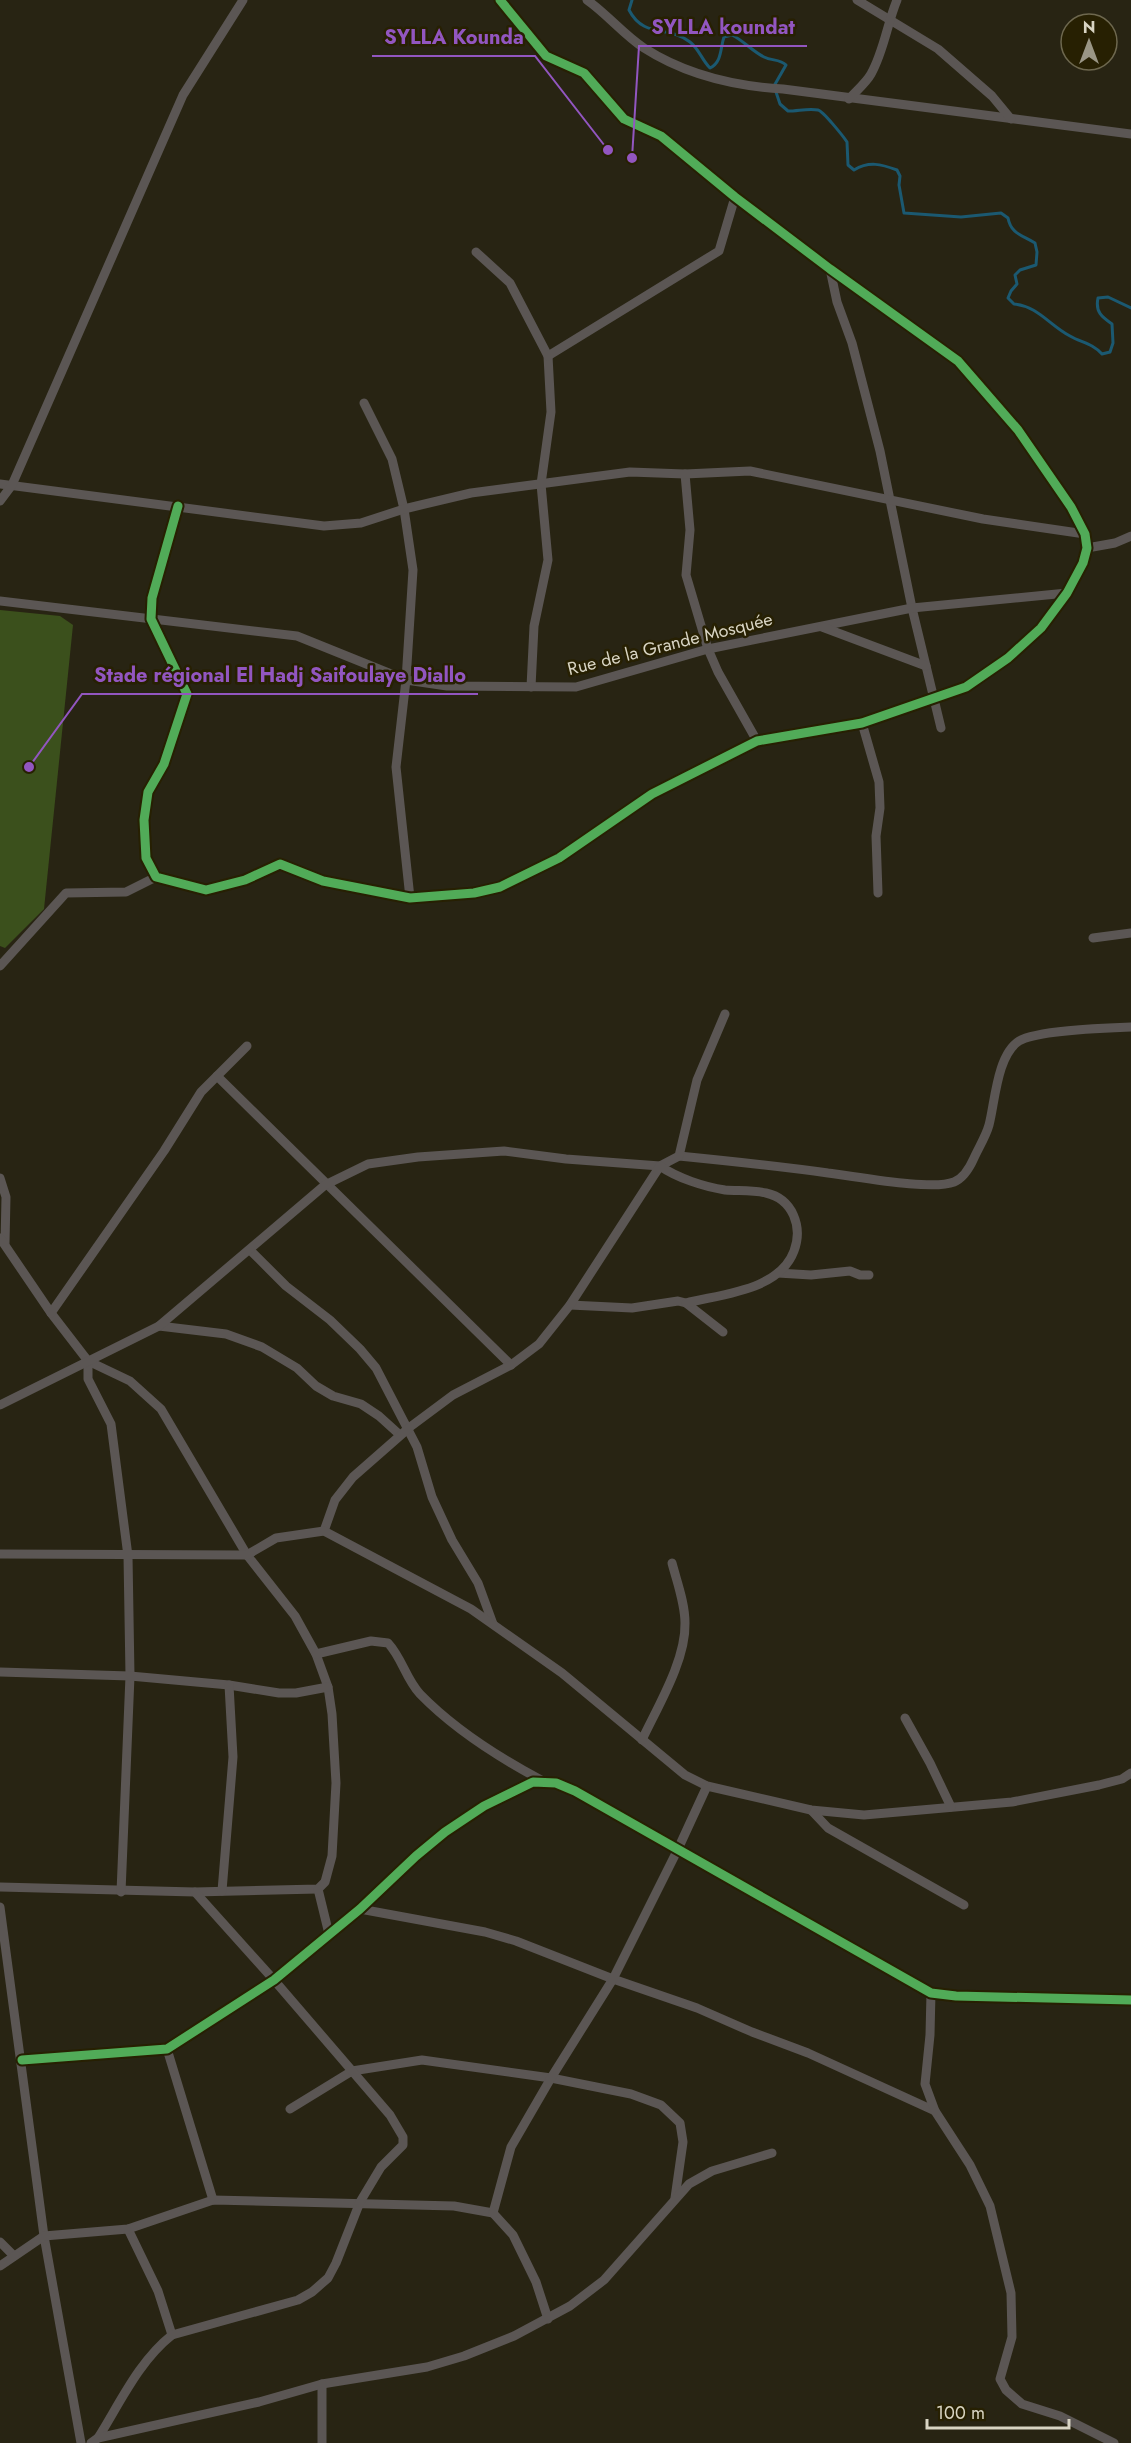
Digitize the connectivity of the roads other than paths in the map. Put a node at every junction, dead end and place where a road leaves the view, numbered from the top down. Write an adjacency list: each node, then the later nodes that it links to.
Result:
1 (243, 0): 17 (street)
2 (500, 0): 10 (street)
3 (587, 0): 7 (street)
4 (857, 0): 6 (street)
5 (897, 0): 6 (street)
6 (889, 20): 7 (street); 8 (street)
7 (849, 99): 8 (street)
8 (1011, 119): 9 (street)
9 (1131, 134)
10 (735, 196): 12 (street); 13 (street)
11 (477, 252): 13 (street)
12 (830, 268): 19 (street); 23 (street)
13 (548, 357): 18 (street)
14 (364, 403): 22 (street)
15 (685, 474): 18 (street); 19 (street); 31 (street)
16 (0, 484): 17 (street)
17 (12, 484): 20 (street); 21 (street)
18 (541, 484): 22 (street); 34 (street)
19 (891, 498): 23 (street); 28 (street)
20 (0, 501)
21 (178, 506): 22 (street); 29 (street)
22 (405, 509): 33 (street)
23 (1085, 534): 25 (street)
24 (1131, 536): 25 (street)
25 (1087, 548): 26 (street)
26 (1067, 593): 28 (street, Rue de la Grande Mosquée); 35 (street)
27 (0, 601): 29 (street, Rue de la Grande Mosquée)
28 (912, 608): 30 (street, Rue de la Grande Mosquée); 32 (street)
29 (151, 619): 33 (street, Rue de la Grande Mosquée); 39 (street)
30 (819, 626): 31 (street, Rue de la Grande Mosquée); 32 (street)
31 (708, 649): 34 (street, Rue de la Grande Mosquée); 38 (street)
32 (926, 666): 35 (street)
33 (406, 680): 34 (street, Rue de la Grande Mosquée); 41 (street)
34 (531, 687)
35 (933, 697): 36 (street); 37 (street)
36 (862, 723): 38 (street); 40 (street)
37 (941, 728)
38 (758, 741): 41 (street)
39 (156, 878): 41 (street); 44 (street)
40 (878, 893)
41 (410, 898)
42 (1131, 933): 43 (street)
43 (1093, 938)
44 (0, 966)
45 (725, 1014): 49 (street)
46 (1131, 1027): 49 (street)
47 (247, 1046): 48 (street)
48 (217, 1076): 52 (street); 59 (street)
49 (679, 1156): 50 (street)
50 (660, 1166): 52 (street); 55 (street); 58 (street)
51 (0, 1178): 53 (street)
52 (326, 1185): 54 (street); 63 (street)
53 (2, 1240): 59 (street)
54 (250, 1250): 60 (street); 65 (street)
55 (778, 1273): 56 (street); 57 (street)
56 (869, 1275)
57 (686, 1303): 58 (street); 61 (street)
58 (570, 1305): 63 (street)
59 (51, 1313): 62 (street)
60 (159, 1326): 62 (street); 65 (street)
61 (723, 1332)
62 (88, 1361): 64 (street); 68 (street); 69 (street)
63 (511, 1365): 65 (street)
64 (0, 1405)
65 (404, 1432): 66 (street); 71 (street)
66 (324, 1531): 68 (street); 71 (street)
67 (0, 1554): 69 (street)
68 (247, 1555): 69 (street); 72 (street)
69 (128, 1556): 74 (street)
70 (672, 1563): 78 (street)
71 (493, 1624): 78 (street)
72 (316, 1654): 76 (street); 80 (street)
73 (0, 1672): 74 (street)
74 (130, 1676): 75 (street); 88 (street)
75 (229, 1684): 76 (street); 87 (street)
76 (328, 1687): 86 (street)
77 (905, 1718): 82 (street)
78 (642, 1740): 81 (street)
79 (1131, 1773): 82 (street)
80 (543, 1781): 84 (street); 92 (street)
81 (706, 1786): 83 (street); 84 (street)
82 (951, 1807): 83 (street)
83 (811, 1810): 90 (street)
84 (678, 1850): 94 (street); 96 (street)
85 (0, 1887): 88 (street)
86 (318, 1890): 87 (street); 93 (street)
87 (222, 1891): 89 (street)
88 (122, 1892): 89 (street)
89 (195, 1893): 95 (street)
90 (964, 1905)
91 (0, 1908): 99 (street)
92 (360, 1909): 93 (street); 94 (street)
93 (329, 1934): 95 (street)
94 (614, 1979): 101 (street); 103 (street)
95 (274, 1980): 98 (street); 100 (street)
96 (931, 1993): 97 (street); 103 (street)
97 (1131, 2000)
98 (167, 2049): 99 (street); 106 (street)
99 (21, 2060): 110 (street)
100 (352, 2071): 101 (street); 102 (street); 107 (street)
101 (550, 2078): 105 (street); 108 (street)
102 (290, 2109)
103 (935, 2111): 120 (street)
104 (772, 2153): 105 (street)
105 (675, 2198): 114 (street)
106 (213, 2200): 107 (street); 109 (street)
107 (360, 2202): 108 (street); 115 (street)
108 (493, 2213): 114 (street)
109 (128, 2229): 110 (street); 115 (street)
110 (44, 2236): 112 (street); 118 (street)
111 (0, 2241): 112 (street)
112 (14, 2256): 113 (street)
113 (0, 2266)
114 (548, 2319): 116 (street)
115 (172, 2335): 117 (street)
116 (322, 2384): 117 (street); 119 (street)
117 (94, 2440)
118 (81, 2443)
119 (322, 2443)
120 (1114, 2443)

